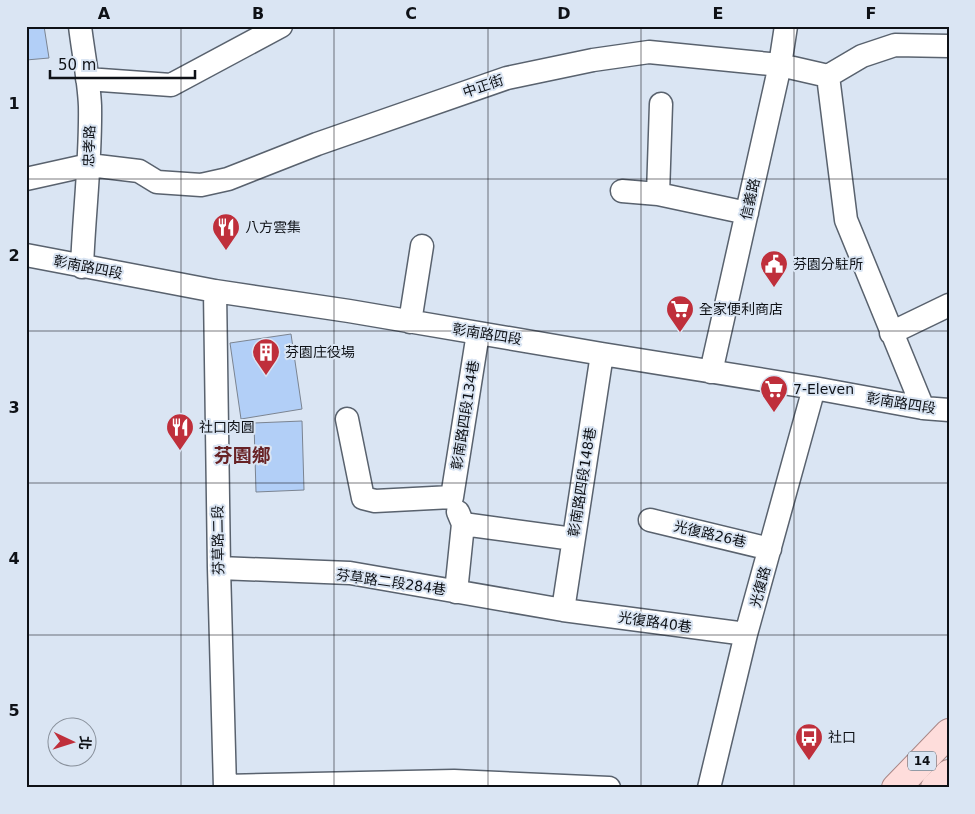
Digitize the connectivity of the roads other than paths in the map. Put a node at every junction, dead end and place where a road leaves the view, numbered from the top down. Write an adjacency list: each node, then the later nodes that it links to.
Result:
1 (80, 26): 7 (street, 忠孝路)
2 (281, 26): 7 (street)
3 (786, 26): 5 (street, 信義路)
4 (949, 46): 6 (street)
5 (780, 65): 6 (street, 中正街); 9 (street, 中正街); 13 (street, 信義路)
6 (828, 76): 21 (street)
7 (87, 79): 9 (street, 忠孝路)
8 (661, 104): 12 (street)
9 (89, 165): 10 (street, 中正街); 16 (street, 忠孝路)
10 (26, 179)
11 (622, 191): 12 (street)
12 (658, 194): 13 (street)
13 (747, 213): 23 (street, 信義路)
14 (422, 246): 19 (street)
15 (26, 255): 16 (street, 彰南路四段)
16 (82, 266): 17 (street, 彰南路四段)
17 (215, 291): 19 (street, 彰南路四段); 33 (street, 芬草路二段)
18 (949, 305): 21 (street)
19 (410, 322): 20 (street, 彰南路四段)
20 (478, 332): 22 (street, 彰南路四段); 28 (street, 彰南路四段134巷)
21 (891, 333): 25 (street)
22 (602, 354): 23 (street, 彰南路四段); 31 (street, 彰南路四段148巷)
23 (711, 372): 24 (street, 彰南路四段)
24 (814, 388): 25 (street, 彰南路四段); 32 (street, 光復路)
25 (923, 408): 26 (street, 彰南路四段)
26 (949, 410)
27 (347, 419): 28 (street)
28 (452, 497): 30 (street)
29 (650, 520): 32 (street, 光復路26巷)
30 (463, 524): 31 (street); 34 (street)
31 (573, 539): 35 (street, 彰南路四段148巷)
32 (770, 549): 36 (street, 光復路)
33 (219, 568): 34 (street, 芬草路二段284巷); 39 (street, 芬草路二段)
34 (456, 592): 35 (street, 芬草路二段284巷)
35 (563, 610): 36 (street, 光復路40巷)
36 (746, 634): 41 (street, 光復路)
37 (949, 733): 42 (main road, 14)
38 (949, 774): 43 (main road, 14)
39 (225, 787): 40 (street)
40 (609, 788)
41 (709, 788)
42 (896, 788)
43 (935, 788)

